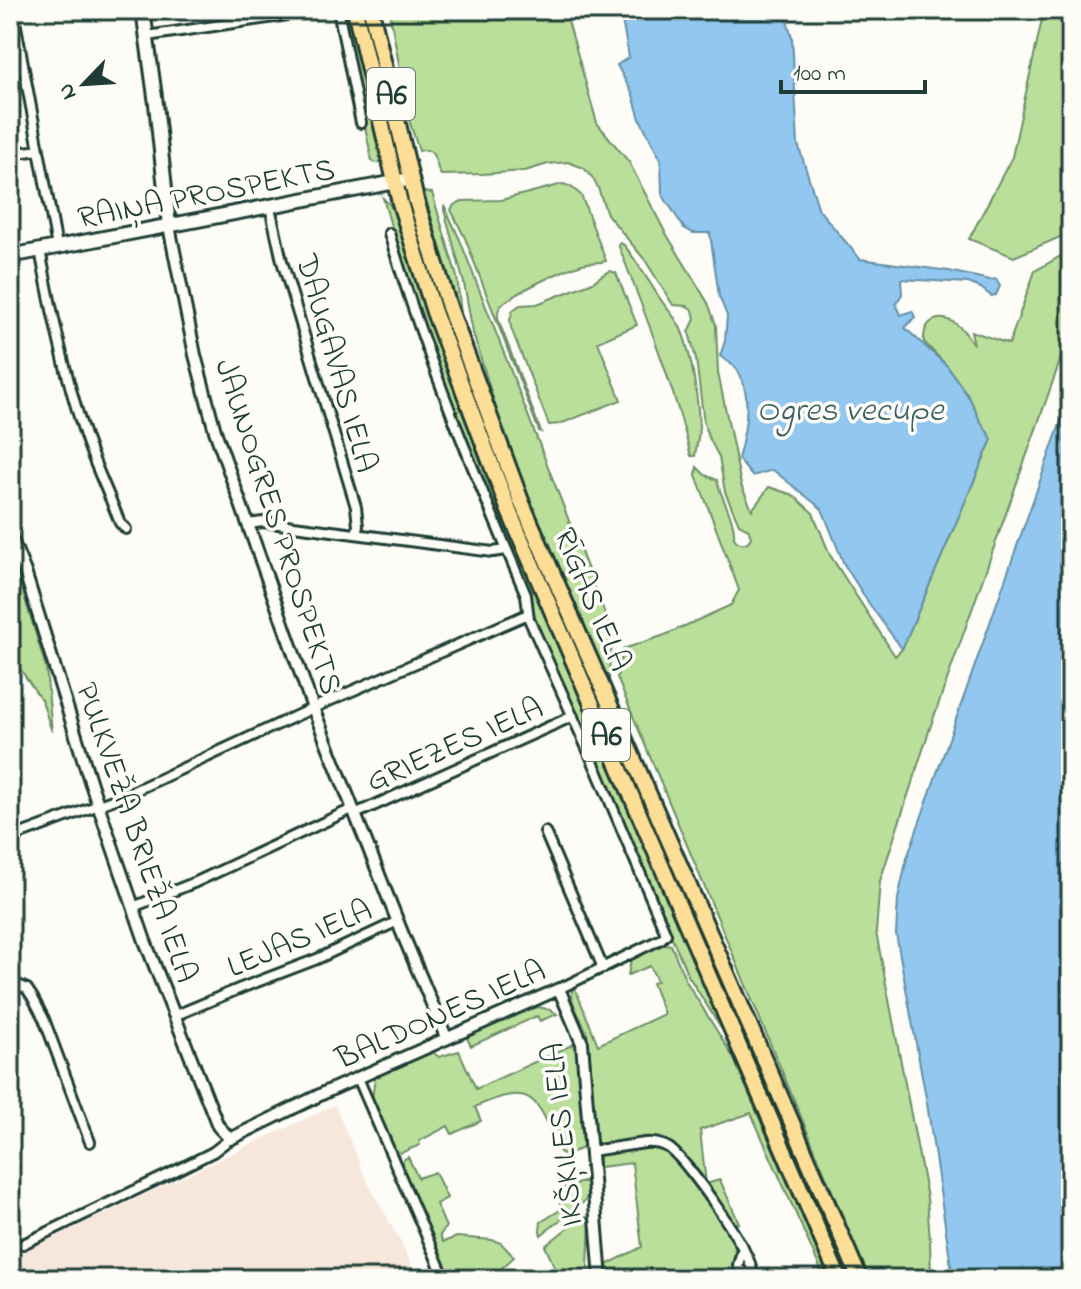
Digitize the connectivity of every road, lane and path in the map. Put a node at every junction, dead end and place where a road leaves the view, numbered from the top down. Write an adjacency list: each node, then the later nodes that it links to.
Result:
1 (13, 10): 9 (street)
2 (143, 10): 7 (main road, JAUNOGRES PROSPEKTS)
3 (322, 10): 7 (street)
4 (338, 10): 8 (street)
5 (355, 10): 12 (highway, RĪGAS IELA / A6)
6 (371, 10): 11 (highway, RĪGAS IELA / A6)
7 (147, 36): 14 (main road, JAUNOGRES PROSPEKTS)
8 (361, 123)
9 (39, 150): 10 (street); 16 (street)
10 (10, 154)
11 (411, 179): 12 (main road, RAIŅA PROSPEKTS); 47 (highway, RĪGAS IELA / A6)
12 (395, 182): 13 (main road, RAIŅA PROSPEKTS); 46 (highway, RĪGAS IELA / A6)
13 (270, 207): 14 (main road, RAIŅA PROSPEKTS); 21 (street, DAUGAVAS IELA)
14 (169, 226): 16 (main road, RAIŅA PROSPEKTS); 19 (street, JAUNOGRES PROSPEKTS)
15 (389, 233): 23 (street, RĪGAS IELA)
16 (57, 247): 17 (main road, RAIŅA PROSPEKTS)
17 (40, 250): 18 (main road, RAIŅA PROSPEKTS); 20 (street)
18 (10, 256)
19 (248, 524): 21 (street); 25 (street, JAUNOGRES PROSPEKTS)
20 (126, 529)
21 (356, 534): 23 (street)
22 (10, 535): 27 (street, PULKVEŽA BRIEŽA IELA)
23 (506, 550): 24 (street, RĪGAS IELA)
24 (528, 614): 25 (street); 26 (street, RĪGAS IELA)
25 (313, 708): 27 (street); 28 (street, JAUNOGRES PROSPEKTS)
26 (573, 716): 28 (street, GRIEZES IELA); 33 (street, BALDONES IELA)
27 (98, 805): 30 (street); 31 (street, PULKVEŽA BRIEŽA IELA)
28 (353, 811): 31 (street, GRIEZES IELA); 32 (street, JAUNOGRES PROSPEKTS)
29 (545, 832): 33 (street)
30 (10, 838)
31 (133, 907): 36 (street, PULKVEŽA BRIEŽA IELA)
32 (398, 921): 36 (street, LEJAS IELA); 37 (street, JAUNOGRES PROSPEKTS)
33 (603, 968): 35 (street, BALDONES IELA)
34 (10, 988): 40 (street)
35 (559, 989): 37 (street, BALDONES IELA); 41 (street, IKŠĶILES IELA)
36 (174, 1016): 39 (street, PULKVEŽA BRIEŽA IELA)
37 (446, 1037): 38 (street, BALDONES IELA)
38 (358, 1078): 39 (street, BALDONES IELA); 44 (street)
39 (230, 1139): 42 (street, BALDONES IELA)
40 (90, 1142)
41 (591, 1151): 43 (street); 45 (street, IKŠĶILES IELA)
42 (23, 1244)
43 (743, 1247)
44 (445, 1279)
45 (601, 1279)
46 (839, 1279)
47 (860, 1279)

